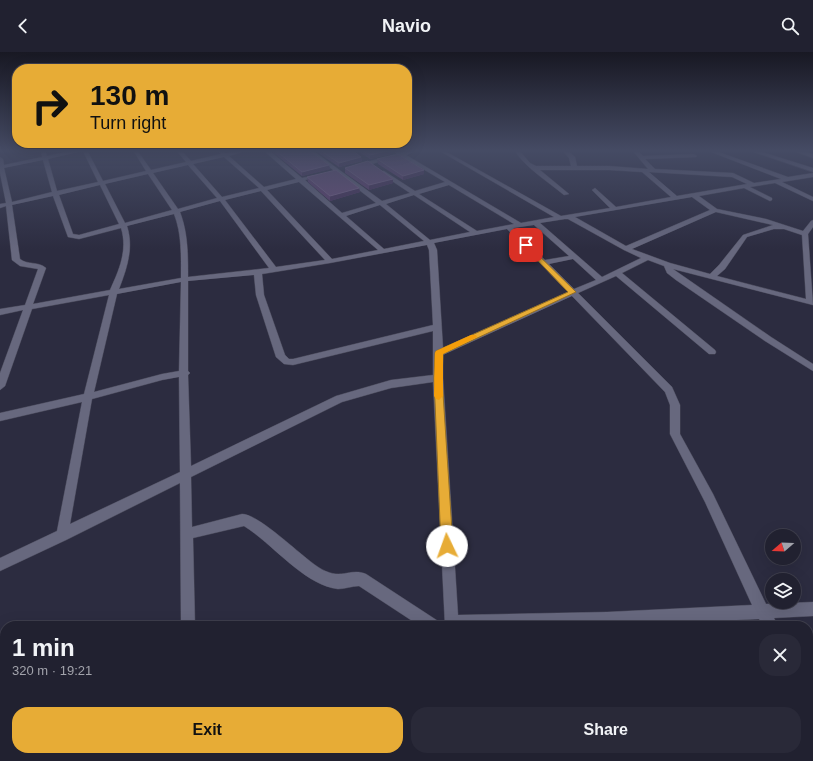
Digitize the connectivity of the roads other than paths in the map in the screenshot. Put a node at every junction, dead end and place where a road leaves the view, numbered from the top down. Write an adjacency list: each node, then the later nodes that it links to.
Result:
1 (5, 183): 31 (street)
2 (53, 183): 22 (street)
3 (101, 183): 22 (street); 41 (street)
4 (157, 183): 35 (street)
5 (207, 183): 26 (street)
6 (257, 183): 19 (street)
7 (286, 183): 19 (street)
8 (305, 183): 36 (street)
9 (359, 183): 30 (street)
10 (399, 183): 23 (street)
11 (449, 183): 23 (street); 42 (street)
12 (499, 183): 38 (street)
13 (553, 183): 24 (street)
14 (658, 183): 27 (street)
15 (749, 183): 18 (street)
16 (771, 183): 18 (street)
17 (779, 183): 29 (street)
18 (755, 186): 20 (street)
19 (262, 188): 26 (street); 52 (street)
20 (747, 188): 25 (street); 28 (street)
21 (595, 190): 33 (street)
22 (55, 193): 31 (street); 41 (street)
23 (414, 193): 30 (street); 45 (street)
24 (566, 194)
25 (694, 196): 27 (street); 34 (street)
26 (221, 199): 35 (street); 55 (street)
27 (676, 199): 33 (street)
28 (770, 199)
29 (813, 201)
30 (381, 203): 36 (street); 47 (street)
31 (9, 204): 32 (street); 64 (street)
32 (0, 206)
33 (615, 209): 37 (street)
34 (715, 210): 43 (street); 48 (street)
35 (176, 211): 41 (street); 59 (street)
36 (341, 215): 49 (street)
37 (570, 217): 38 (street); 48 (street)
38 (562, 219): 40 (street)
39 (813, 222): 46 (street)
40 (536, 223): 42 (street); 50 (street)
41 (123, 225): 62 (street)
42 (520, 226): 44 (street)
43 (785, 227): 46 (street); 58 (street)
44 (509, 228): 45 (street); 53 (street)
45 (477, 234): 47 (street)
46 (805, 234): 63 (street)
47 (430, 243): 49 (street); 66 (street)
48 (626, 249): 51 (street)
49 (383, 251): 52 (street)
50 (574, 257): 53 (street); 60 (street)
51 (646, 258): 54 (street); 57 (street)
52 (330, 261): 55 (street)
53 (543, 263): 61 (street)
54 (667, 266): 58 (street); 69 (street)
55 (274, 269): 56 (street)
56 (258, 272): 59 (street); 66 (street)
57 (617, 273): 60 (street); 67 (street)
58 (711, 277): 63 (street)
59 (186, 279): 62 (street); 70 (street)
60 (601, 280): 61 (street)
61 (573, 292): 68 (street); 80 (street)
62 (113, 293): 64 (street); 73 (street)
63 (811, 302)
64 (30, 306): 65 (street); 72 (street)
65 (0, 312)
66 (438, 328): 68 (street)
67 (712, 352)
68 (439, 353): 71 (street)
69 (813, 368)
70 (185, 373): 73 (street); 75 (street)
71 (438, 378): 75 (street); 84 (street)
72 (0, 386)
73 (88, 397): 74 (street); 77 (street)
74 (0, 417)
75 (186, 475): 76 (street); 77 (street)
76 (187, 534): 82 (street); 83 (street)
77 (62, 536): 78 (street)
78 (0, 565)
79 (813, 609): 80 (street)
80 (762, 611): 81 (street); 87 (street)
81 (648, 618): 85 (street); 86 (street)
82 (188, 621)
83 (425, 621)
84 (451, 621)
85 (550, 621)
86 (652, 621)
87 (768, 621)

